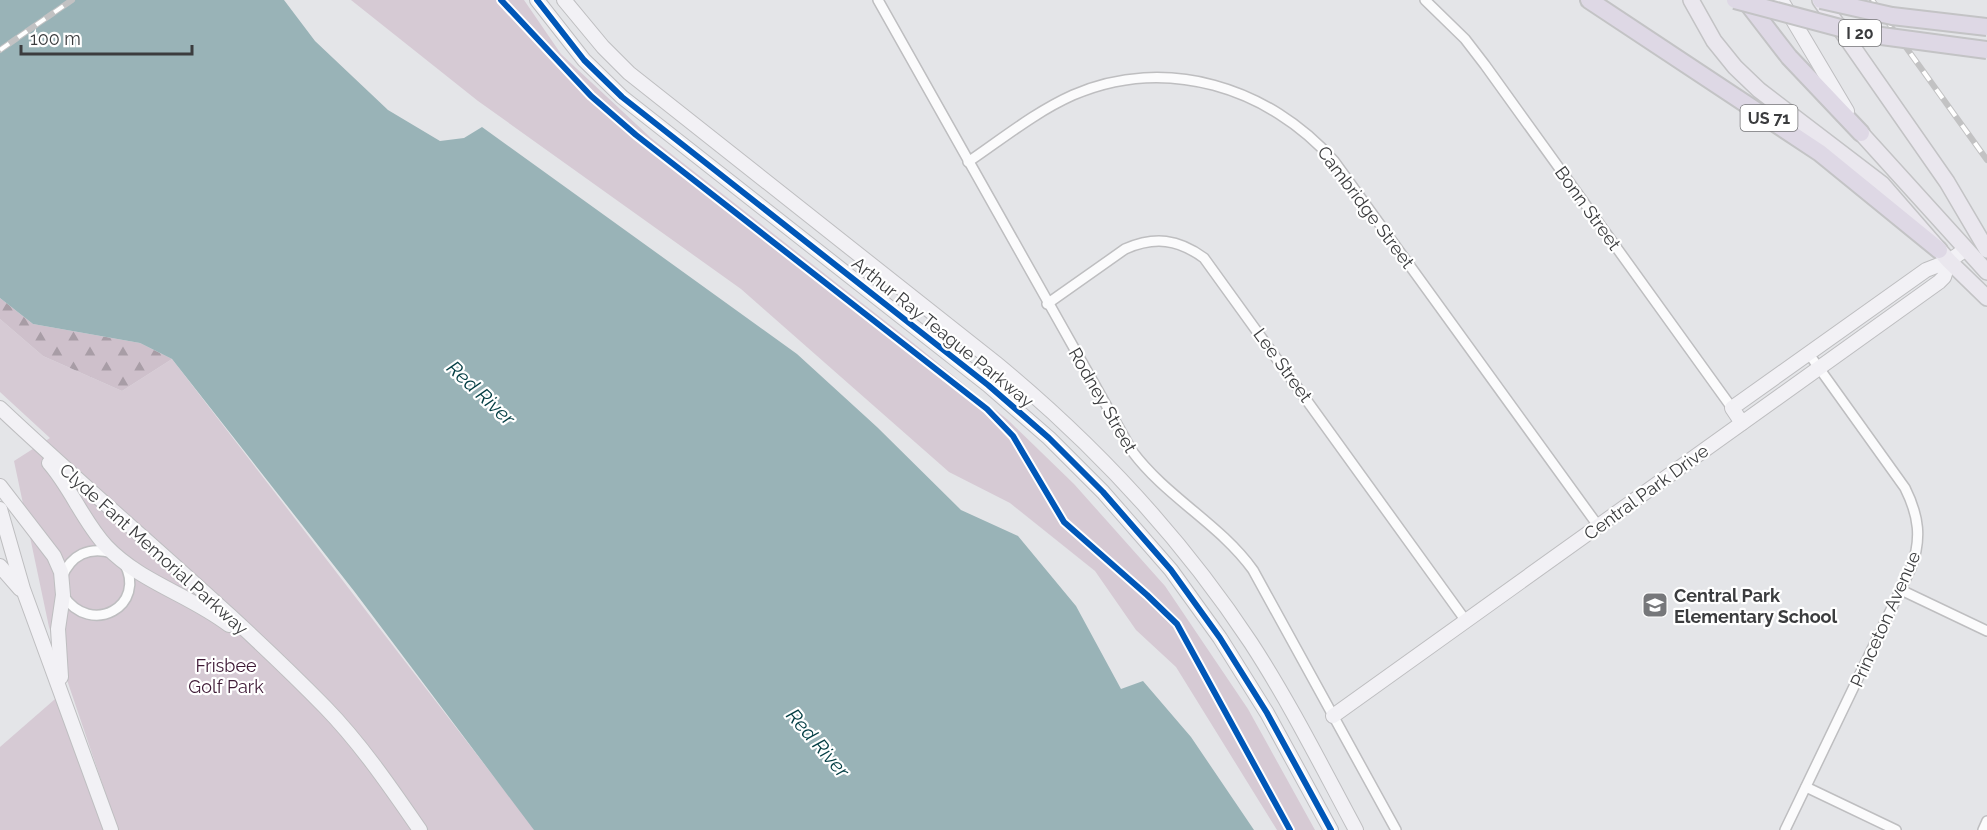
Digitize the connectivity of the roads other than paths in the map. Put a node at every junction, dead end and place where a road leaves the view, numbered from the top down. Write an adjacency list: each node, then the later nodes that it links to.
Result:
1 (537, 0): 44 (street, Arthur Ray Teague Parkway)
2 (564, 0): 45 (street, Arthur Ray Teague Parkway)
3 (1425, 0): 23 (street, Bonn Street)
4 (1589, 0): 17 (highway, US 71)
5 (1690, 0): 17 (main road)
6 (1736, 0): 12 (highway, I 20, bridge)
7 (1745, 0): 13 (highway, US 71)
8 (1781, 0): 13 (street)
9 (1820, 0): 11 (highway, I 20, bridge); 15 (main road)
10 (882, 1): 14 (street, Rodney Street)
11 (1987, 27)
12 (1987, 50)
13 (1861, 134): 16 (main road, US 71)
14 (968, 162): 20 (street, Rodney Street); 28 (street, Cambridge Street)
15 (1983, 244): 16 (street)
16 (1966, 249): 17 (street, Central Park Drive); 18 (main road, US 71)
17 (1944, 256): 19 (main road, US 71); 21 (street, Central Park Drive); 22 (street, Central Park Drive)
18 (1987, 272)
19 (1987, 298)
20 (1047, 304): 35 (street, Lee Street); 39 (street, Rodney Street)
21 (1809, 354): 22 (street, Princeton Avenue); 23 (street, Central Park Drive)
22 (1819, 369): 25 (street, Central Park Drive); 32 (street, Princeton Avenue)
23 (1732, 408): 25 (street, Bonn Street)
24 (0, 409): 29 (street); 37 (street, Clyde Fant Memorial Parkway)
25 (1742, 423): 28 (street, Central Park Drive)
26 (0, 486): 31 (street)
27 (0, 509): 34 (street)
28 (1599, 527): 35 (street, Central Park Drive)
29 (119, 557): 31 (street); 33 (street); 37 (street)
30 (0, 566): 34 (street)
31 (62, 578): 33 (street)
32 (1901, 590): 36 (street); 40 (street, Princeton Avenue)
33 (63, 595): 38 (street)
34 (28, 603): 38 (street)
35 (1466, 621): 39 (street, Central Park Drive)
36 (1987, 631)
37 (283, 667): 43 (street, Clyde Fant Memorial Parkway)
38 (62, 693): 42 (street)
39 (1333, 716): 46 (street, Rodney Street)
40 (1806, 787): 47 (street, Princeton Avenue); 48 (street)
41 (1987, 821): 49 (street)
42 (111, 830)
43 (420, 830)
44 (1331, 830)
45 (1356, 830)
46 (1396, 830)
47 (1785, 830)
48 (1896, 830)
49 (1983, 830)

